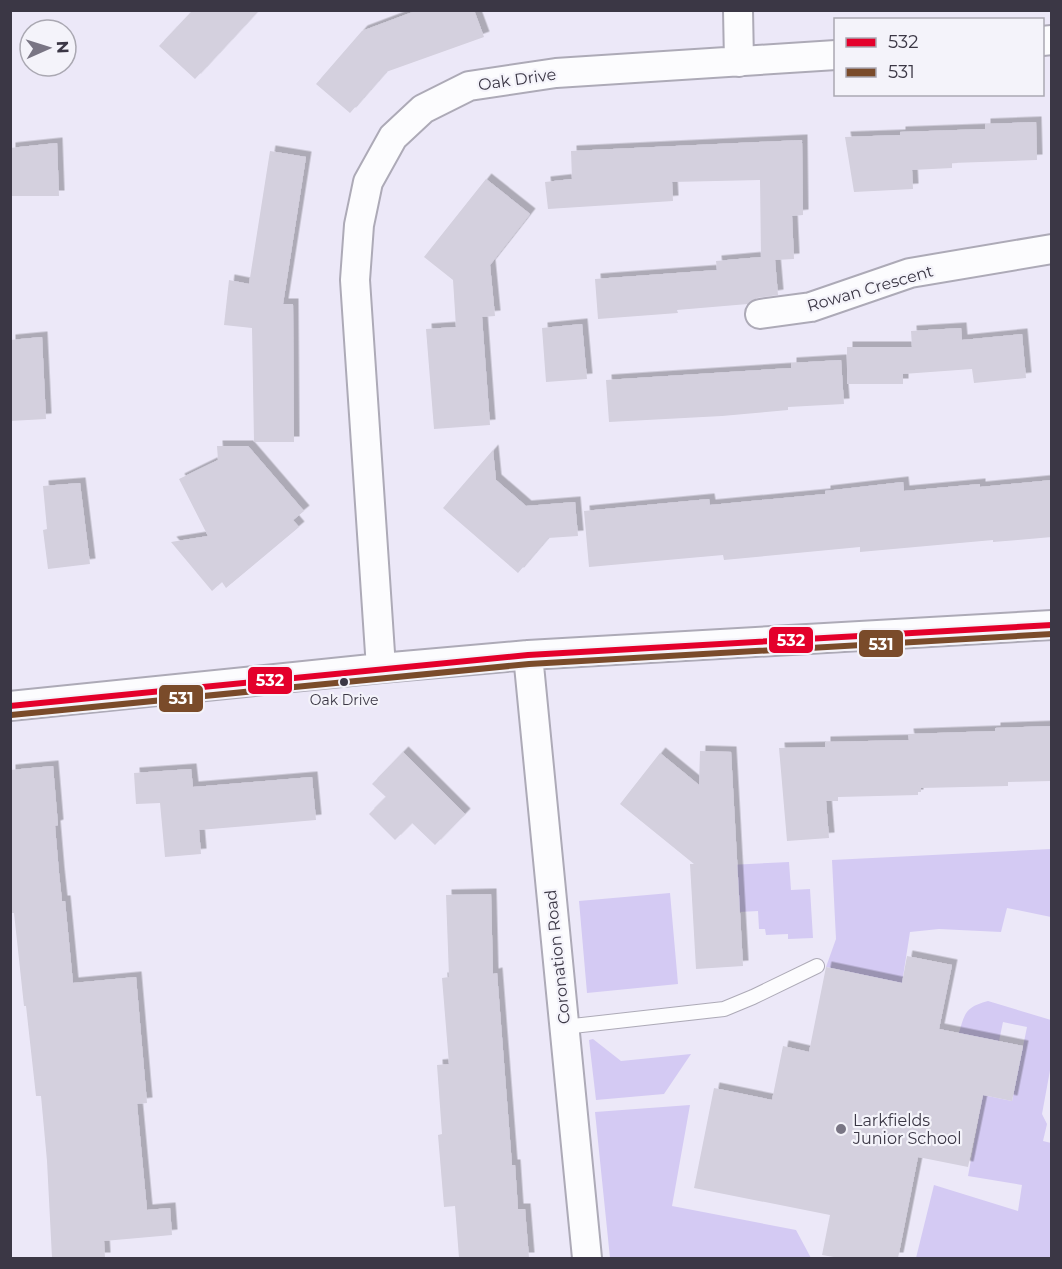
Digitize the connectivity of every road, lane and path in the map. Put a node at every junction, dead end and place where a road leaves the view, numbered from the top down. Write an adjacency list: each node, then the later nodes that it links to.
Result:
1 (738, 10): 3 (street)
2 (834, 55): 3 (street, Oak Drive)
3 (739, 62): 8 (street, Oak Drive)
4 (1052, 249): 5 (street, Rowan Crescent)
5 (760, 314)
6 (1052, 625): 7 (street)
7 (528, 655): 8 (street); 11 (street, Coronation Road)
8 (381, 668): 9 (street)
9 (10, 706)
10 (817, 966): 11 (lane)
11 (564, 1027): 12 (street, Coronation Road)
12 (587, 1258)

